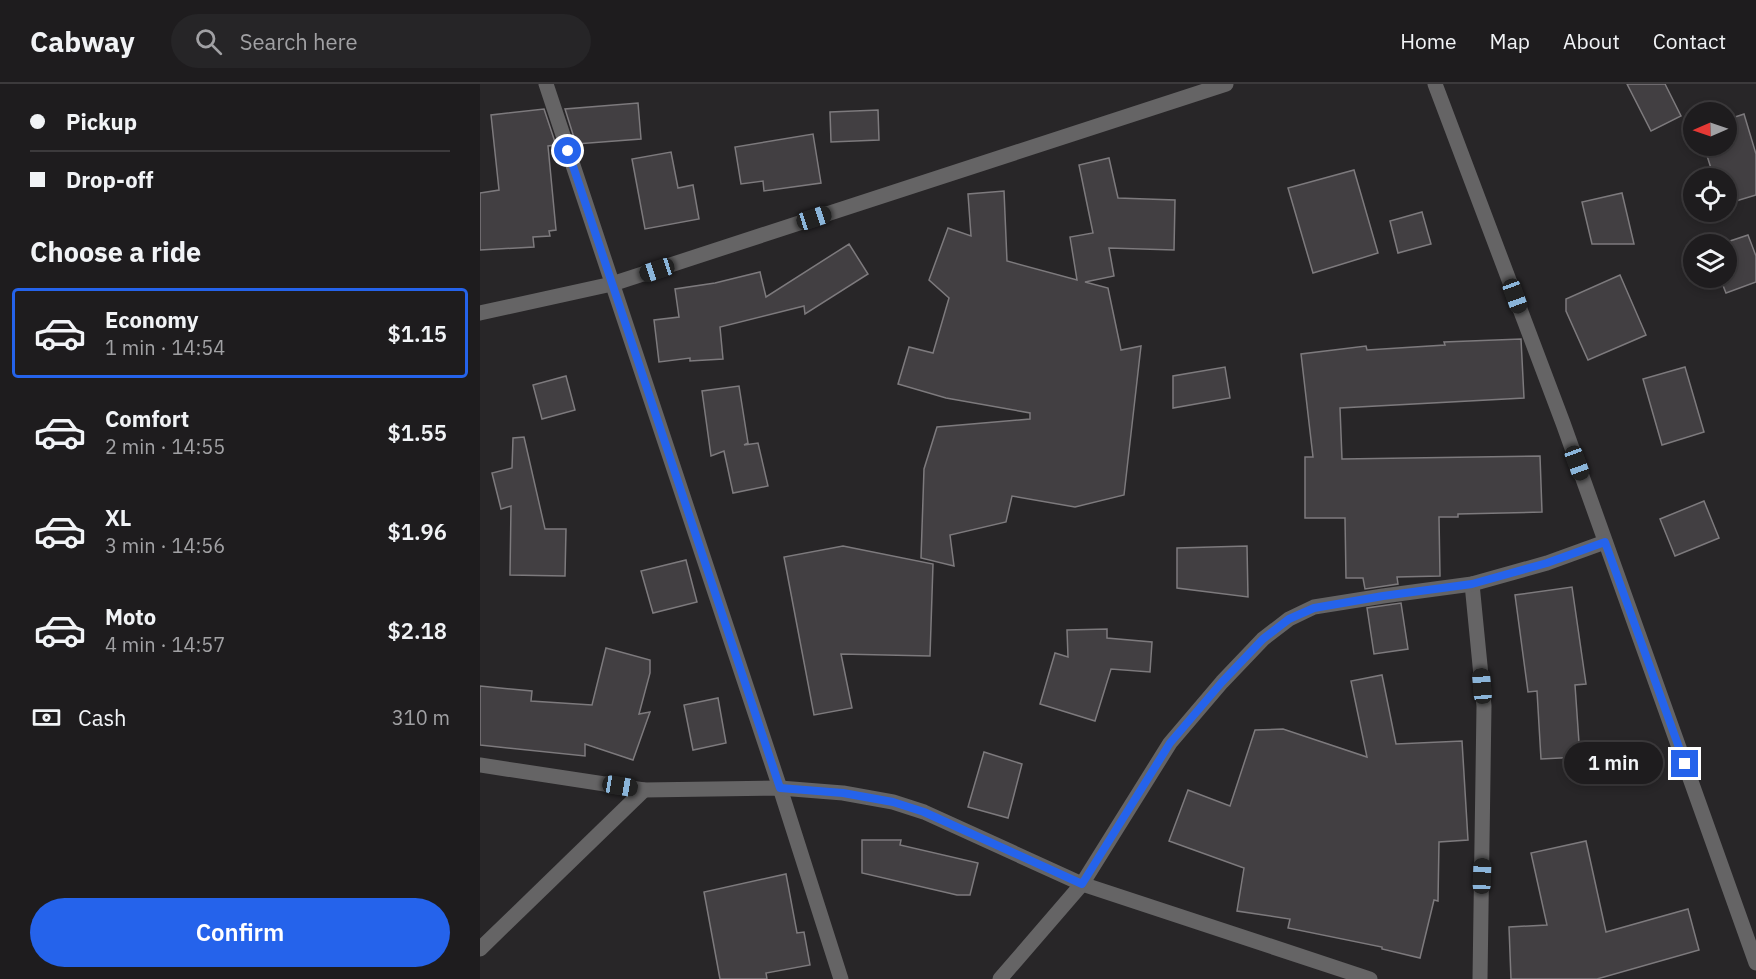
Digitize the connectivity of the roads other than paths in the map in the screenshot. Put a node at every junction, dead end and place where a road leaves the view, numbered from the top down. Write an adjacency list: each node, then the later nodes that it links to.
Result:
1 (546, 84): 4 (street)
2 (1226, 84): 4 (street)
3 (1434, 84): 6 (street)
4 (612, 285): 5 (street); 9 (street)
5 (480, 313)
6 (1605, 542): 7 (street); 13 (street)
7 (1472, 584): 11 (street); 17 (street)
8 (480, 765): 10 (street)
9 (780, 788): 10 (street); 11 (street); 14 (street)
10 (644, 790): 12 (street)
11 (1082, 884): 15 (street); 16 (street)
12 (480, 949)
13 (1756, 963)
14 (841, 979)
15 (1000, 979)
16 (1370, 979)
17 (1480, 979)

